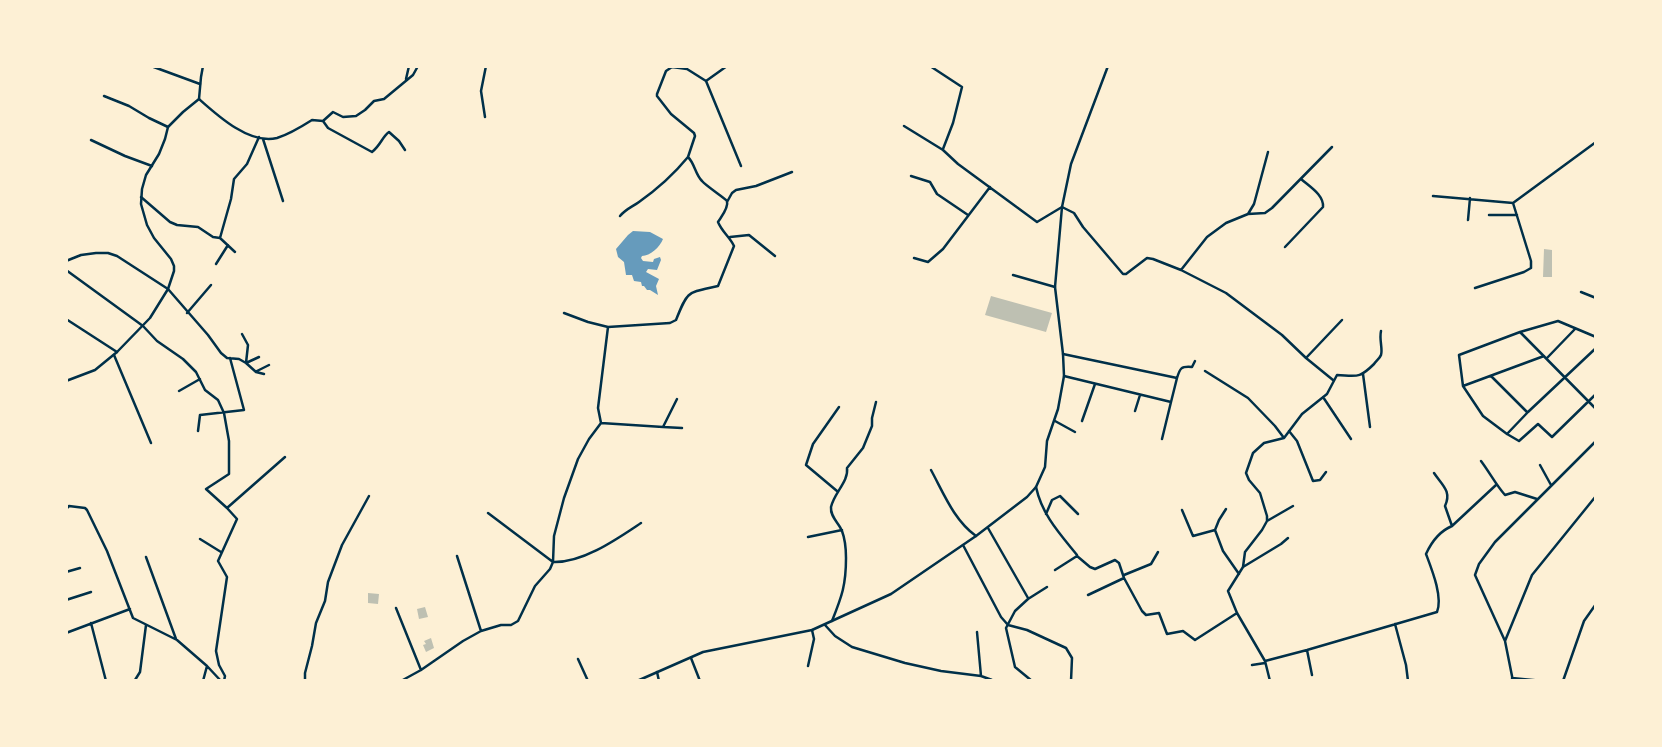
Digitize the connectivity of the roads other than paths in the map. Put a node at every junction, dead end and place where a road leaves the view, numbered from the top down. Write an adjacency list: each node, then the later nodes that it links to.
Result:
1 (151, 66): 11 (street)
2 (204, 66): 11 (street)
3 (409, 66): 9 (street)
4 (418, 66): 9 (street)
5 (486, 66): 14 (street)
6 (727, 66): 10 (street)
7 (930, 66): 24 (street)
8 (1108, 66): 39 (street)
9 (406, 80): 15 (street)
10 (706, 81): 26 (street); 28 (street)
11 (200, 84): 13 (street)
12 (104, 96): 17 (street)
13 (199, 99): 17 (street); 18 (street)
14 (485, 117)
15 (323, 121): 19 (street); 23 (street)
16 (904, 126): 24 (street)
17 (168, 127): 27 (street)
18 (259, 138): 19 (street); 47 (street)
19 (263, 139): 36 (street)
20 (91, 140): 27 (street)
21 (1596, 142): 38 (street)
22 (1332, 147): 31 (street)
23 (405, 150)
24 (943, 150): 32 (street)
25 (1268, 152): 40 (street)
26 (688, 158): 37 (street); 44 (street)
27 (152, 166): 33 (street)
28 (741, 166)
29 (792, 172): 37 (street)
30 (911, 176): 41 (street)
31 (1301, 179): 40 (street); 49 (street)
32 (990, 187): 39 (street); 41 (street)
33 (141, 196): 47 (street); 61 (street)
34 (1433, 196): 35 (street)
35 (1470, 198): 38 (street); 45 (street)
36 (283, 201)
37 (727, 202): 46 (street)
38 (1513, 203): 43 (street)
39 (1062, 207): 56 (street); 59 (street)
40 (1248, 214): 56 (street)
41 (968, 215): 52 (street)
42 (1489, 215): 43 (street)
43 (1517, 215): 60 (street)
44 (620, 216)
45 (1468, 220)
46 (730, 237): 51 (street); 69 (street)
47 (220, 238): 48 (street)
48 (228, 245): 50 (street); 54 (street)
49 (1285, 247)
50 (235, 252)
51 (775, 256)
52 (914, 258)
53 (66, 261): 61 (street)
54 (216, 264)
55 (66, 270): 68 (street)
56 (1181, 270): 82 (street)
57 (1013, 275): 59 (street)
58 (211, 285): 64 (street)
59 (1055, 287): 77 (street)
60 (1475, 288)
61 (168, 289): 64 (street); 68 (street)
62 (1582, 292): 63 (street)
63 (1596, 298)
64 (188, 313): 81 (street)
65 (564, 313): 69 (street)
66 (66, 319): 76 (street)
67 (1342, 320): 82 (street)
68 (144, 326): 76 (street); 94 (street)
69 (608, 327): 114 (street)
70 (1575, 329): 72 (street); 74 (street); 80 (street)
71 (1381, 330): 89 (street)
72 (1520, 332): 80 (street); 98 (street)
73 (242, 334): 84 (street)
74 (1596, 337)
75 (1596, 348): 93 (street)
76 (117, 352): 78 (street)
77 (1063, 354): 90 (street); 92 (street)
78 (114, 355): 96 (street); 126 (street)
79 (259, 357): 84 (street)
80 (1545, 357): 91 (street); 93 (street)
81 (230, 358): 84 (street); 111 (street)
82 (1306, 358): 95 (street)
83 (1195, 361): 92 (street)
84 (246, 363): 87 (street)
85 (269, 365): 87 (street)
86 (1205, 371): 122 (street)
87 (256, 372): 88 (street)
88 (264, 374)
89 (1363, 374): 95 (street); 116 (street)
90 (1064, 376): 97 (street); 112 (street)
91 (1491, 376): 98 (street); 110 (street)
92 (1176, 378): 106 (street)
93 (1564, 378): 104 (street); 110 (street)
94 (200, 379): 99 (street); 111 (street)
95 (1333, 380): 102 (street)
96 (66, 382)
97 (1095, 384): 101 (street); 113 (street)
98 (1463, 386): 121 (street)
99 (179, 391)
100 (1596, 394): 104 (street)
101 (1140, 395): 106 (street); 109 (street)
102 (1323, 397): 119 (street); 124 (street)
103 (677, 400): 115 (street)
104 (1589, 401): 108 (street); 121 (street)
105 (876, 402): 136 (street)
106 (1171, 402): 123 (street)
107 (840, 407): 136 (street)
108 (1596, 409)
109 (1135, 411)
110 (1528, 412): 121 (street)
111 (224, 413): 118 (street); 143 (street)
112 (1055, 421): 120 (street); 135 (street)
113 (1082, 421)
114 (601, 423): 115 (street); 166 (street)
115 (663, 427): 117 (street)
116 (1370, 427)
117 (682, 428)
118 (198, 431)
119 (1289, 431): 122 (street); 131 (street)
120 (1075, 432)
121 (1507, 434)
122 (1284, 438): 150 (street)
123 (1162, 439)
124 (1351, 439)
125 (1596, 440): 134 (street)
126 (151, 443)
127 (284, 457): 143 (street)
128 (1481, 462): 133 (street)
129 (1540, 465): 134 (street)
130 (931, 470): 156 (street)
131 (1326, 472)
132 (1434, 473): 152 (street)
133 (1496, 485): 139 (street); 152 (street)
134 (1551, 485): 139 (street)
135 (1036, 487): 149 (street); 153 (street)
136 (837, 491): 154 (street)
137 (368, 496): 210 (street)
138 (1596, 496): 193 (street)
139 (1537, 499): 193 (street)
140 (66, 501): 141 (street)
141 (69, 506): 145 (street); 180 (street)
142 (1293, 506): 150 (street)
143 (227, 508): 161 (street)
144 (1226, 509): 155 (street)
145 (66, 510)
146 (1182, 510): 155 (street)
147 (488, 513): 166 (street)
148 (1078, 514): 149 (street)
149 (1046, 515): 164 (street)
150 (1267, 521): 167 (street)
151 (641, 522): 166 (street)
152 (1452, 526): 185 (street)
153 (988, 528): 156 (street); 176 (street)
154 (842, 530): 157 (street); 182 (street)
155 (1215, 530): 171 (street)
156 (976, 536): 160 (street)
157 (808, 537)
158 (1288, 538): 167 (street)
159 (200, 539): 161 (street)
160 (964, 545): 182 (street); 187 (street)
161 (221, 552): 209 (street)
162 (1158, 552): 172 (street)
163 (458, 556): 189 (street)
164 (1077, 556): 169 (street); 172 (street)
165 (146, 557): 192 (street)
166 (553, 562): 189 (street)
167 (1243, 567): 171 (street)
168 (80, 568): 170 (street)
169 (1055, 570)
170 (66, 572)
171 (1239, 574): 181 (street)
172 (1124, 576): 175 (street); 181 (street)
173 (1047, 587): 176 (street)
174 (91, 592): 177 (street)
175 (1088, 595)
176 (1028, 599): 187 (street)
177 (66, 600)
178 (1596, 604): 222 (street)
179 (396, 608): 201 (street)
180 (130, 609): 183 (street); 184 (street)
181 (1237, 613): 197 (street)
182 (832, 621): 186 (street)
183 (91, 623): 191 (street); 207 (street)
184 (146, 624): 192 (street); 206 (street)
185 (1395, 624): 194 (street); 220 (street)
186 (825, 625): 188 (street); 204 (street)
187 (1008, 625): 217 (street); 218 (street)
188 (812, 630): 195 (street); 199 (street)
189 (481, 631): 201 (street)
190 (977, 632): 204 (street)
191 (66, 633)
192 (177, 640): 198 (street)
193 (1505, 642): 205 (street)
194 (1307, 650): 197 (street); 203 (street)
195 (691, 658): 202 (street); 215 (street)
196 (578, 660): 212 (street)
197 (1265, 662): 200 (street); 219 (street)
198 (207, 666): 208 (street); 209 (street)
199 (808, 666)
200 (1252, 666)
201 (421, 670): 211 (street)
202 (657, 672): 213 (street); 214 (street)
203 (1312, 675)
204 (981, 676): 216 (street)
205 (1513, 679): 221 (street)
206 (135, 680)
207 (106, 681)
208 (203, 681)
209 (222, 681)
210 (305, 681)
211 (401, 681)
212 (588, 681)
213 (637, 681)
214 (659, 681)
215 (700, 681)
216 (1003, 681)
217 (1032, 681)
218 (1070, 681)
219 (1270, 681)
220 (1408, 681)
221 (1543, 681)
222 (1563, 681)

